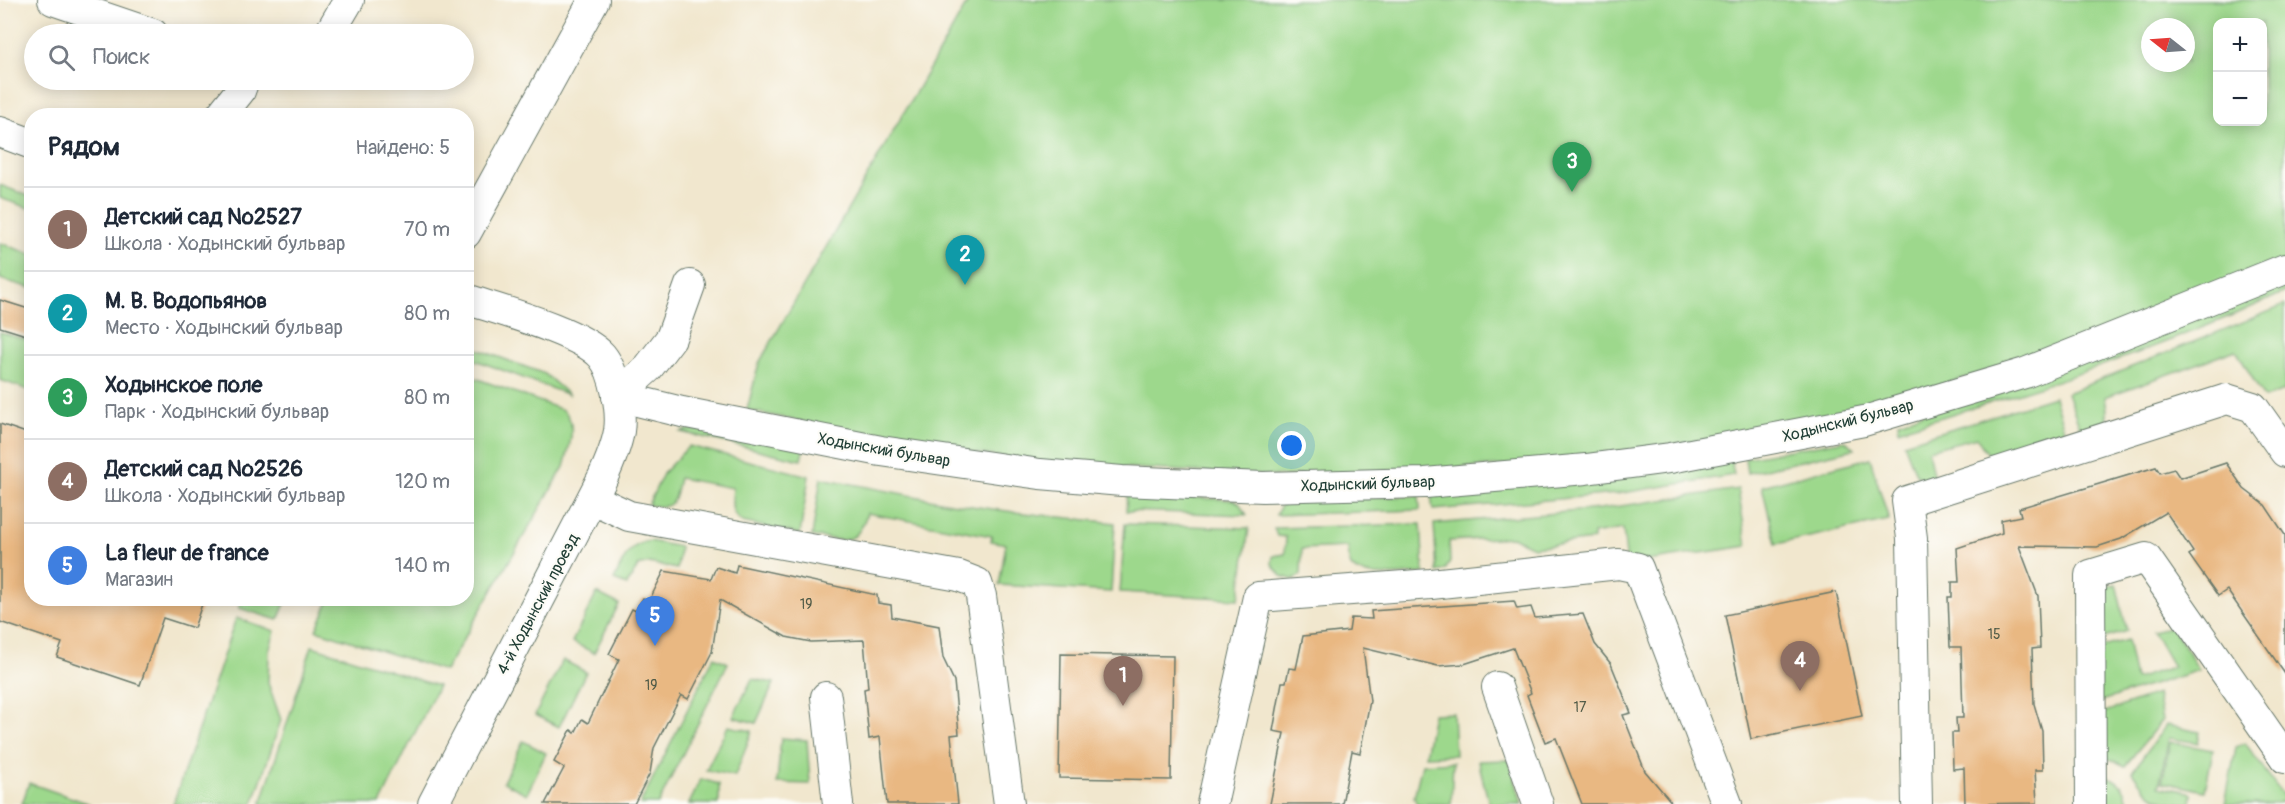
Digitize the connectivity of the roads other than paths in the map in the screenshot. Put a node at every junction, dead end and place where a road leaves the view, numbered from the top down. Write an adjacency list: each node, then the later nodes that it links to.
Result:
1 (53, 0): 4 (street)
2 (350, 0): 5 (street)
3 (594, 0): 10 (street)
4 (124, 24)
5 (335, 24)
6 (240, 90): 7 (street)
7 (226, 108)
8 (0, 132): 9 (street)
9 (24, 141)
10 (474, 218)
11 (2285, 269): 14 (street, Ходынский бульвар)
12 (690, 285): 14 (street)
13 (474, 302): 14 (street)
14 (618, 396): 16 (street, 4-й Ходынский проезд)
15 (2285, 452): 26 (street)
16 (593, 499): 20 (street, 4-й Ходынский проезд); 22 (street)
17 (1497, 687): 24 (street)
18 (826, 697): 21 (street)
19 (2285, 758): 27 (street)
20 (433, 804)
21 (838, 804)
22 (1009, 804)
23 (1212, 804): 25 (street)
24 (1538, 804)
25 (1727, 804)
26 (1917, 804)
27 (2091, 804)

